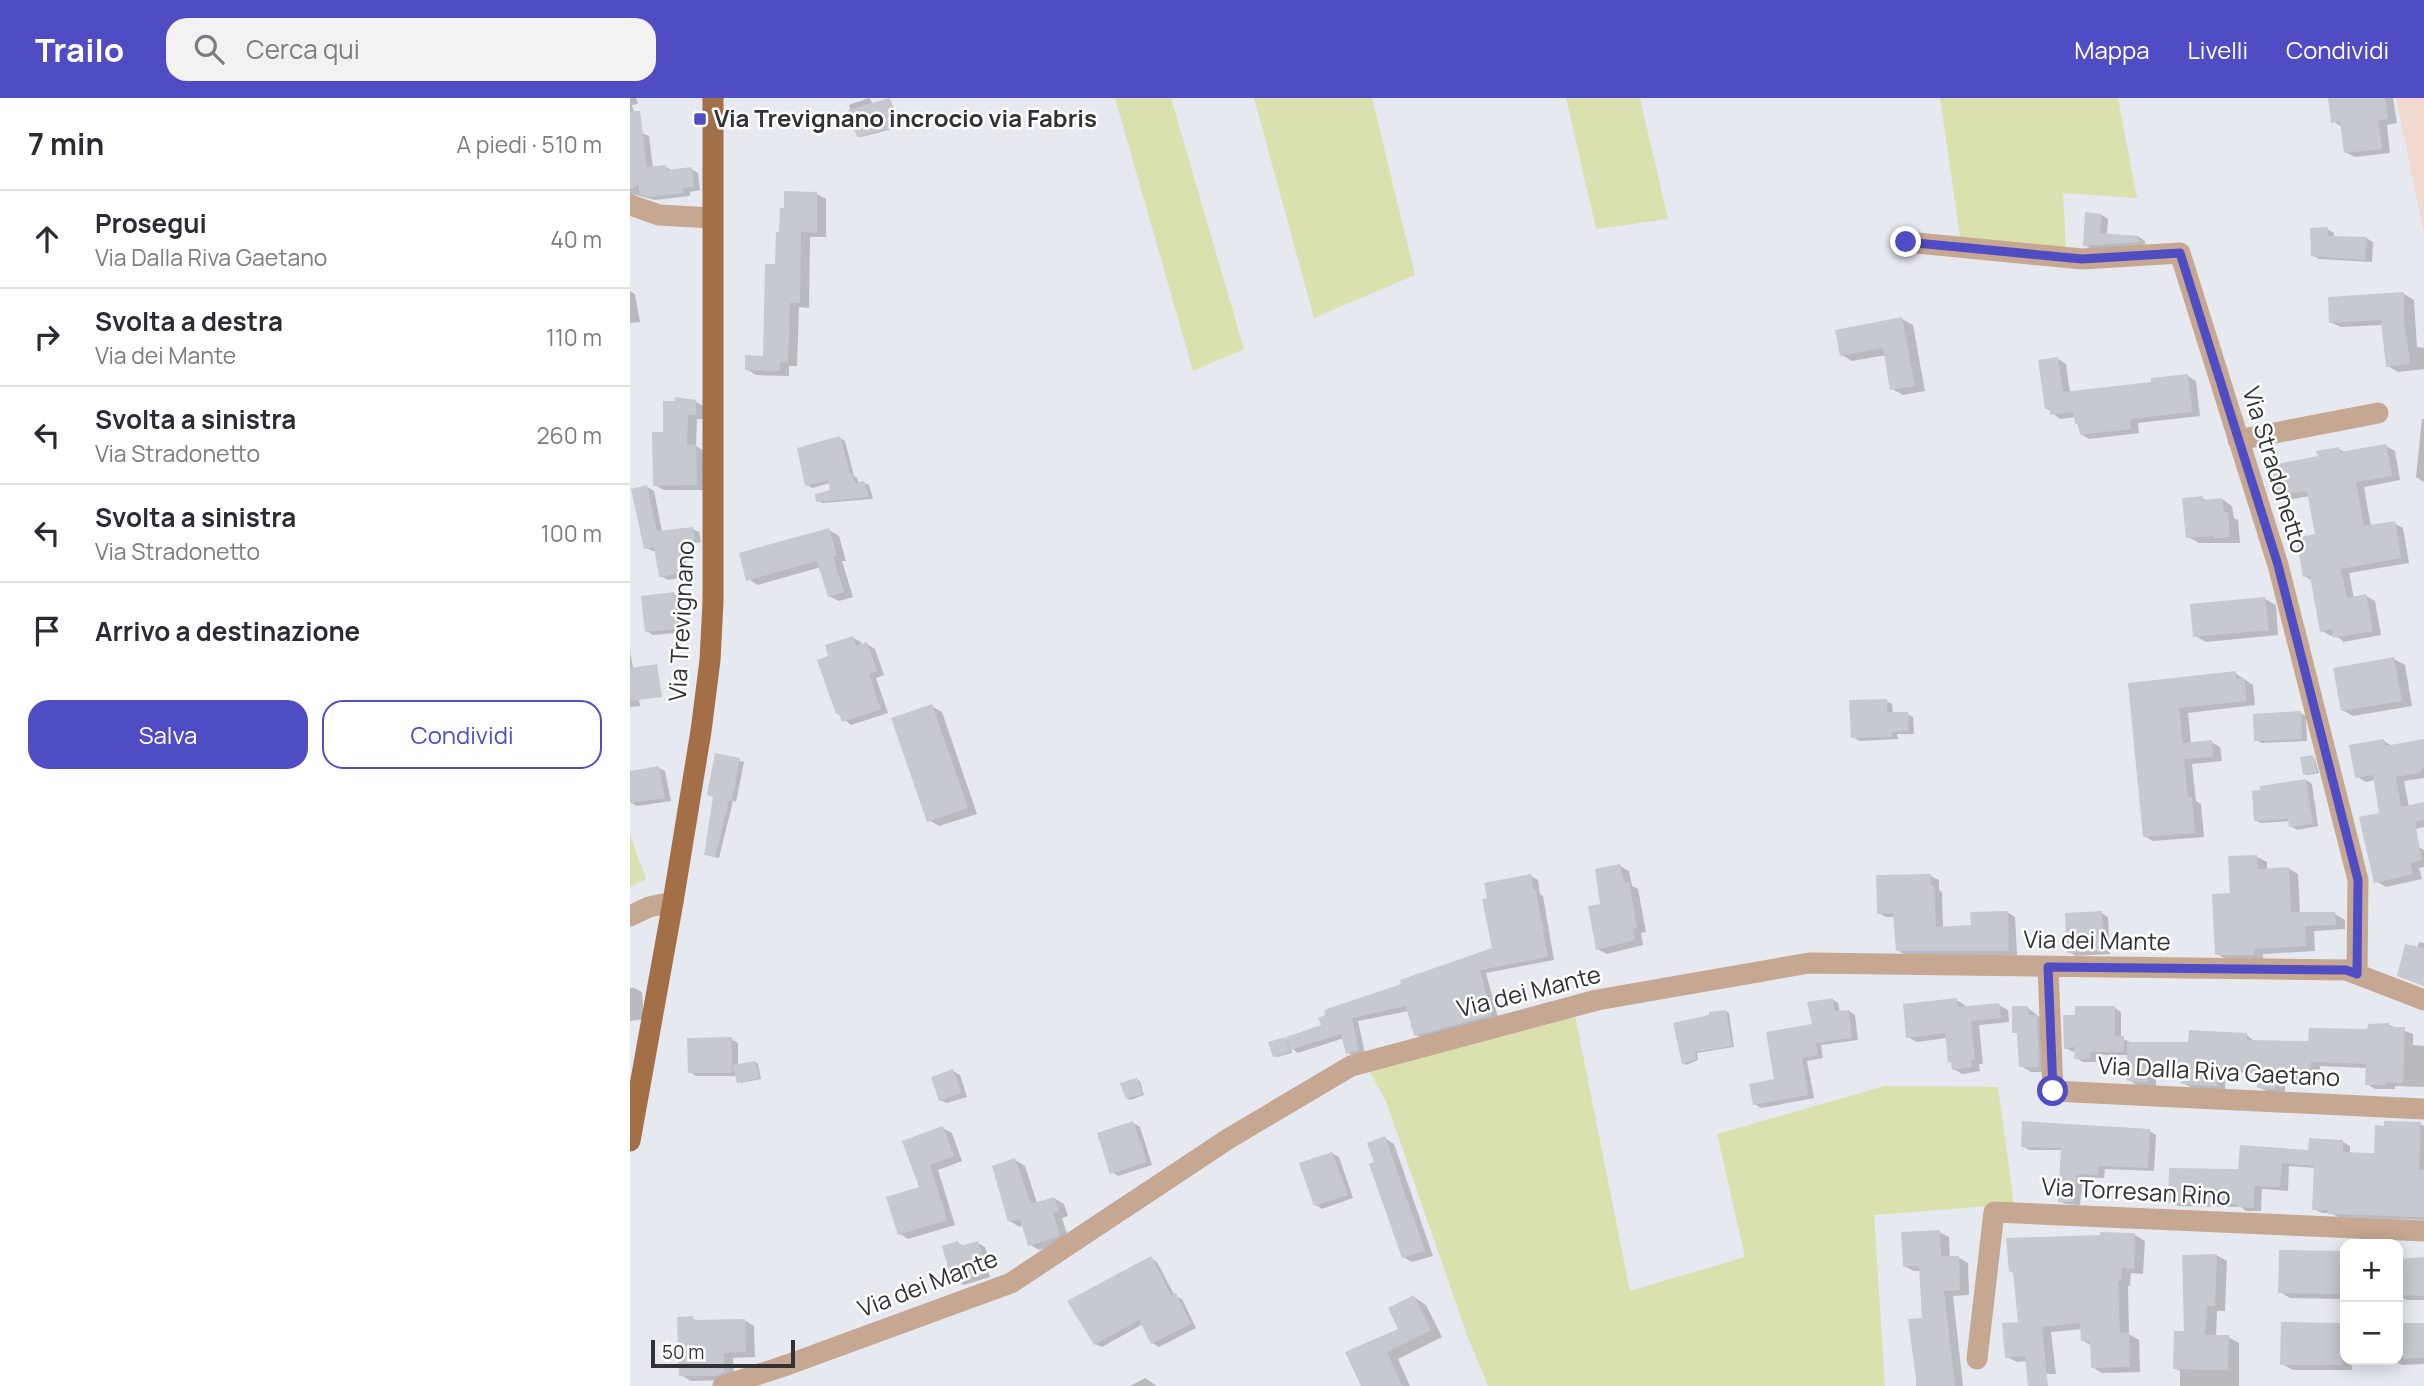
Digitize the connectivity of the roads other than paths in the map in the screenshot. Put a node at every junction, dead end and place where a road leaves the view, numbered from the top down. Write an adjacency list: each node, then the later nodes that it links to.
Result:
1 (713, 98): 3 (main road, Via Trevignano)
2 (630, 205): 3 (street)
3 (712, 218): 7 (main road, Via Trevignano)
4 (1906, 242): 6 (street, Via Stradonetto)
5 (2378, 413): 6 (street)
6 (2238, 440): 10 (street, Via Stradonetto)
7 (673, 902): 8 (street); 13 (main road, Via Trevignano)
8 (630, 916)
9 (2048, 967): 10 (street, Via dei Mante); 12 (street, Via Dalla Riva Gaetano); 16 (street, Via dei Mante)
10 (2357, 974): 11 (street, Via dei Mante)
11 (2424, 1000)
12 (2424, 1109)
13 (630, 1141)
14 (2424, 1231): 15 (street, Via Torresan Rino)
15 (1977, 1359)
16 (723, 1386)

